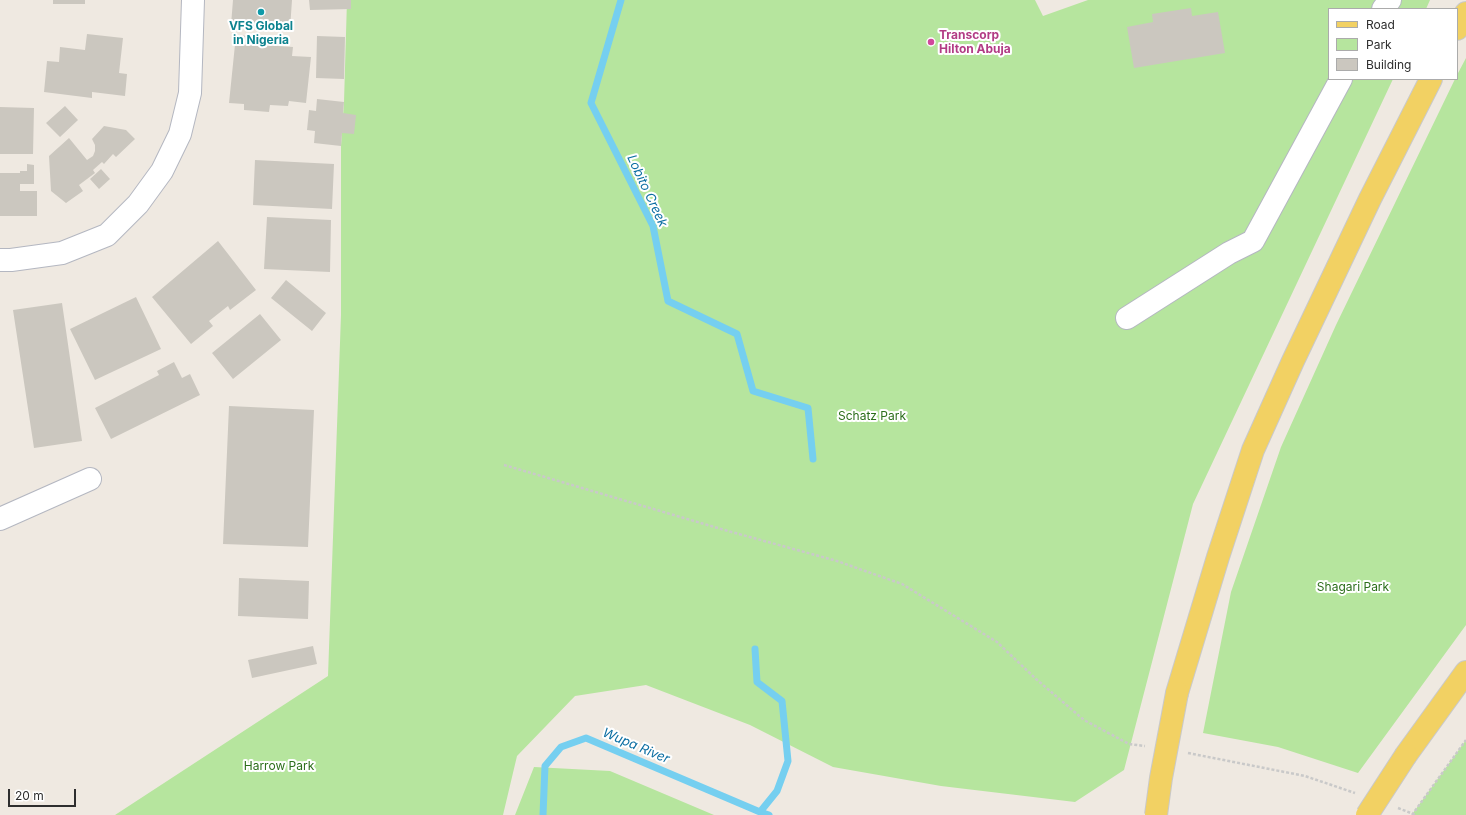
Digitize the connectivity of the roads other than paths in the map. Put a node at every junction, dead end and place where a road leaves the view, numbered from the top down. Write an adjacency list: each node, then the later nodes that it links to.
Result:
1 (193, 0): 8 (street)
2 (1390, 0): 3 (street)
3 (1384, 8)
4 (1466, 13): 5 (main road)
5 (1458, 27)
6 (1340, 80): 9 (street)
7 (1430, 80): 13 (main road, bridge)
8 (0, 260)
9 (1127, 318)
10 (90, 479): 11 (street)
11 (0, 519)
12 (1466, 672): 14 (main road, bridge)
13 (1156, 815)
14 (1367, 815)

